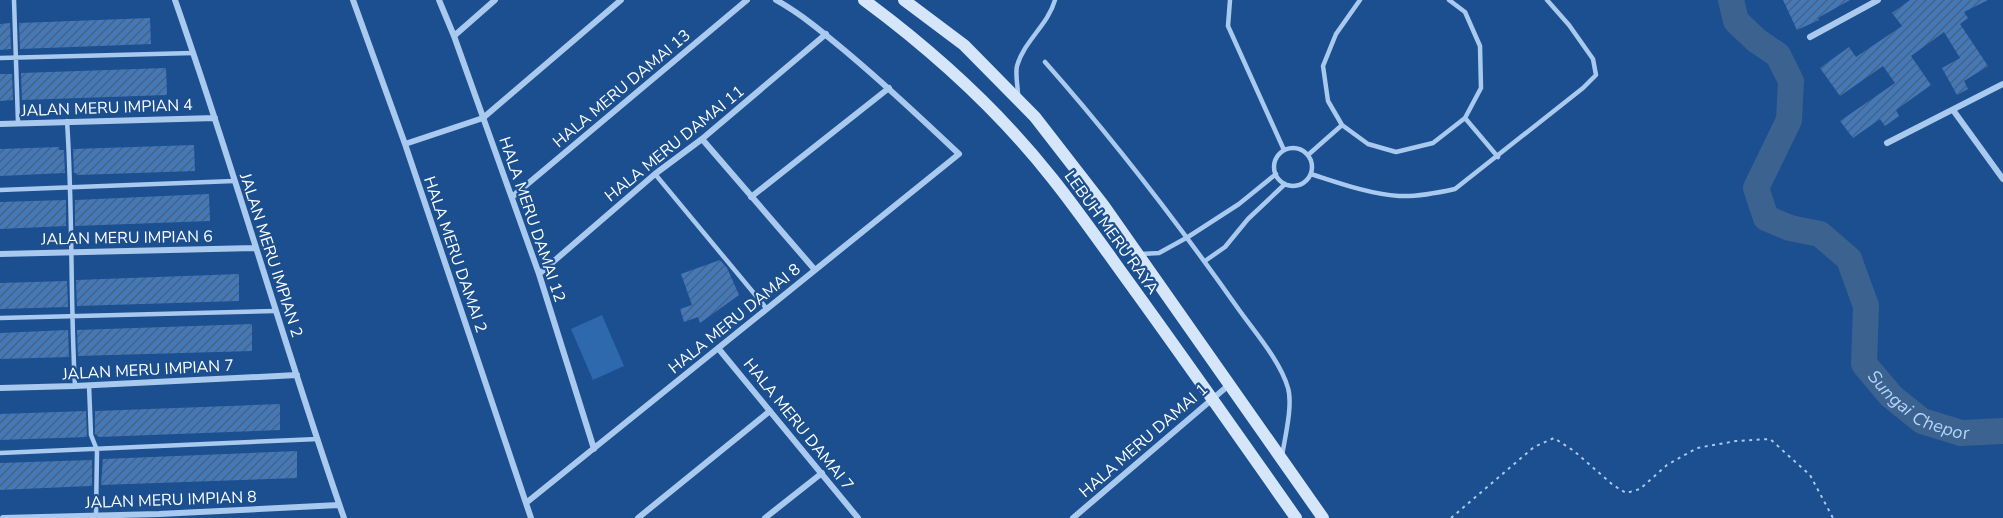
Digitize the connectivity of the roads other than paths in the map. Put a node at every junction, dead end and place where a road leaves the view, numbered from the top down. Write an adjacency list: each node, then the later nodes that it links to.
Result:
1 (14, 0): 21 (lane)
2 (175, 0): 20 (street, JALAN MERU IMPIAN 2)
3 (353, 0): 37 (street, HALA MERU DAMAI 2)
4 (439, 0): 18 (street, HALA MERU DAMAI 12)
5 (495, 0): 18 (street)
6 (621, 0): 29 (street)
7 (747, 0): 49 (street, HALA MERU DAMAI 13)
8 (776, 0): 17 (street)
9 (864, 0): 69 (main road, LEBUH MERU RAYA)
10 (904, 0): 26 (main road, LEBUH MERU RAYA)
11 (1054, 0): 26 (lane)
12 (1230, 0): 38 (lane)
13 (1360, 0): 34 (lane)
14 (1449, 0): 30 (lane)
15 (1547, 0): 40 (lane)
16 (1878, 0): 19 (street)
17 (826, 34): 25 (street); 35 (street, HALA MERU DAMAI 11)
18 (454, 36): 29 (street, HALA MERU DAMAI 12)
19 (1810, 37)
20 (193, 53): 21 (lane); 28 (street, JALAN MERU IMPIAN 2)
21 (16, 57): 22 (lane); 32 (lane)
22 (0, 58)
23 (1045, 62): 51 (lane)
24 (2003, 84): 27 (street)
25 (889, 88): 50 (street); 57 (street, HALA MERU DAMAI 8)
26 (1019, 101): 55 (main road, LEBUH MERU RAYA)
27 (1953, 110): 36 (street); 44 (street)
28 (215, 118): 31 (street, JALAN MERU IMPIAN 4); 45 (street, JALAN MERU IMPIAN 2)
29 (483, 118): 37 (street); 49 (street, HALA MERU DAMAI 12)
30 (1465, 118): 34 (lane); 40 (lane)
31 (67, 121): 32 (street, JALAN MERU IMPIAN 4); 47 (lane)
32 (18, 123): 33 (street, JALAN MERU IMPIAN 4)
33 (0, 124)
34 (1342, 125): 39 (lane)
35 (702, 139): 41 (street, HALA MERU DAMAI 11); 50 (street)
36 (1887, 143)
37 (405, 144): 77 (street, HALA MERU DAMAI 2)
38 (1284, 150): 39 (lane); 42 (lane)
39 (1308, 155): 43 (lane)
40 (1497, 157): 43 (lane)
41 (655, 174): 58 (street, HALA MERU DAMAI 11); 59 (lane)
42 (1276, 174): 46 (lane); 51 (lane)
43 (1311, 174): 46 (lane)
44 (2003, 179)
45 (234, 181): 47 (lane); 52 (street, JALAN MERU IMPIAN 2)
46 (1285, 184): 56 (lane)
47 (69, 188): 48 (lane); 53 (lane)
48 (0, 190)
49 (512, 197): 58 (street, HALA MERU DAMAI 12)
50 (751, 197): 57 (street)
51 (1188, 237): 55 (lane); 56 (lane)
52 (255, 248): 53 (street, JALAN MERU IMPIAN 6); 60 (street, JALAN MERU IMPIAN 2)
53 (70, 252): 54 (street, JALAN MERU IMPIAN 6); 61 (lane)
54 (0, 254)
55 (1138, 254): 65 (main road, LEBUH MERU RAYA)
56 (1205, 261): 75 (lane)
57 (815, 270): 59 (street, HALA MERU DAMAI 8)
58 (539, 274): 72 (street, HALA MERU DAMAI 12)
59 (767, 309): 63 (street, HALA MERU DAMAI 8)
60 (275, 312): 61 (lane); 64 (street, JALAN MERU IMPIAN 2)
61 (71, 316): 62 (lane); 66 (lane)
62 (0, 318)
63 (718, 348): 70 (street, HALA MERU DAMAI 7); 72 (street, HALA MERU DAMAI 8)
64 (297, 375): 67 (street, JALAN MERU IMPIAN 7); 71 (street, JALAN MERU IMPIAN 2)
65 (1230, 383): 69 (street, HALA MERU DAMAI 1); 75 (main road, LEBUH MERU RAYA)
66 (75, 386): 67 (street, JALAN MERU IMPIAN 7); 68 (street, JALAN MERU IMPIAN 7)
67 (89, 386): 73 (lane)
68 (0, 388)
69 (1212, 398): 87 (street, HALA MERU DAMAI 1); 88 (main road, LEBUH MERU RAYA)
70 (770, 411): 76 (street, HALA MERU DAMAI 7); 84 (street)
71 (318, 440): 73 (lane); 78 (street, JALAN MERU IMPIAN 2)
72 (594, 449): 77 (street, HALA MERU DAMAI 8)
73 (97, 450): 74 (lane); 79 (lane)
74 (0, 453)
75 (1282, 458): 89 (main road, LEBUH MERU RAYA)
76 (822, 473): 85 (street); 86 (street, HALA MERU DAMAI 7)
77 (526, 503): 83 (street, HALA MERU DAMAI 2)
78 (339, 506): 80 (street, JALAN MERU IMPIAN 8); 82 (street, JALAN MERU IMPIAN 2)
79 (96, 516): 80 (street, JALAN MERU IMPIAN 8); 81 (street, JALAN MERU IMPIAN 8)
80 (159, 516)
81 (3, 518)
82 (344, 518)
83 (531, 518)
84 (638, 518)
85 (765, 518)
86 (858, 518)
87 (1073, 518)
88 (1296, 518)
89 (1323, 518)

